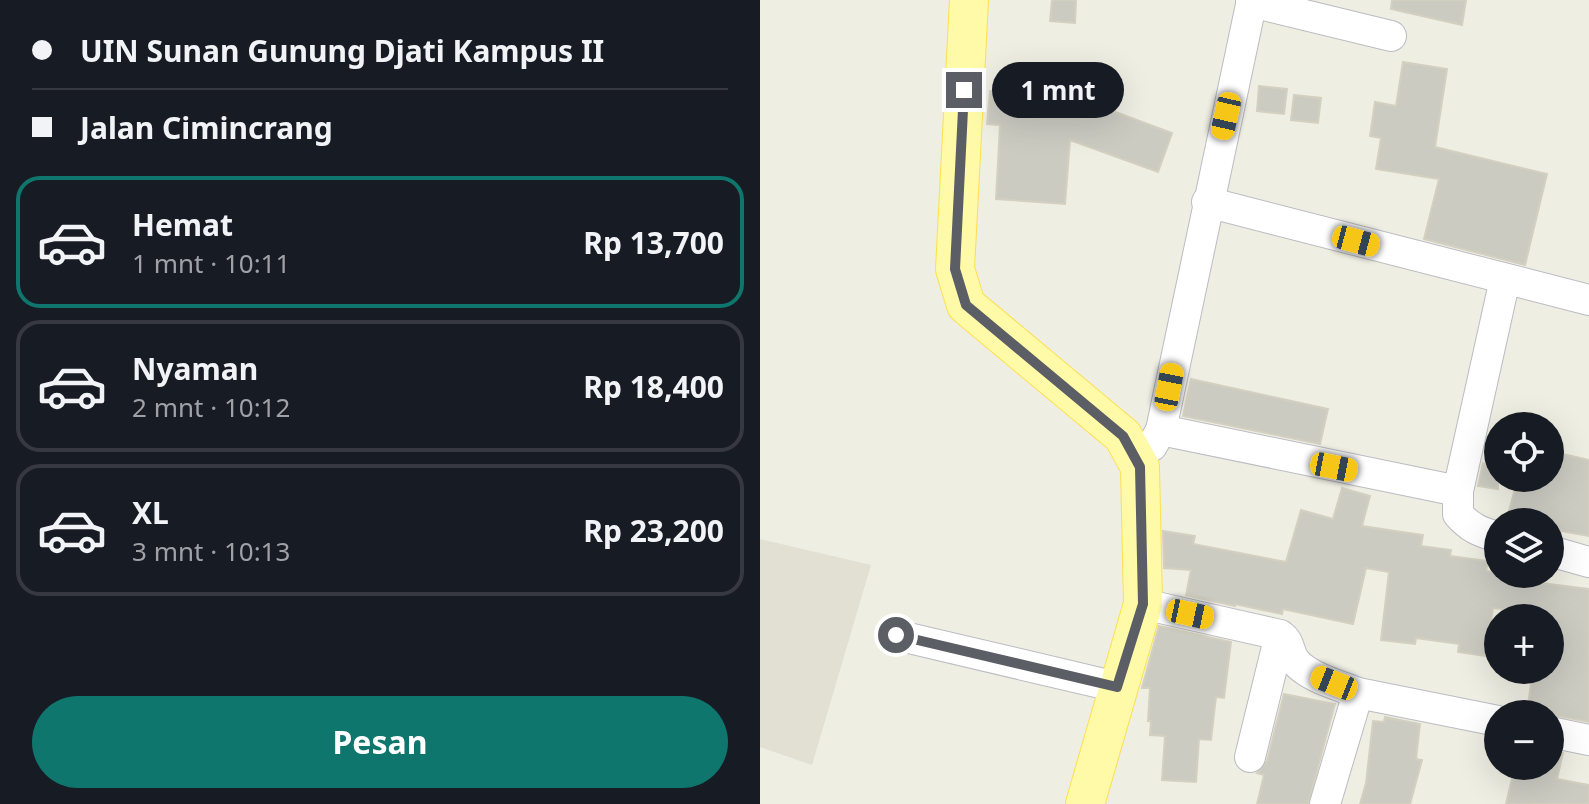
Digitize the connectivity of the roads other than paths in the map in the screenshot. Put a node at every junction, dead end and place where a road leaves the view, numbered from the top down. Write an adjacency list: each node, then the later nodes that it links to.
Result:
1 (969, 0): 8 (main road)
2 (1252, 1): 3 (street); 4 (street)
3 (1391, 36)
4 (1207, 202): 5 (street); 7 (street)
5 (1505, 279): 6 (street); 9 (street)
6 (1589, 300)
7 (1161, 430): 8 (street); 9 (street)
8 (1140, 467): 13 (main road)
9 (1458, 491): 10 (street)
10 (1484, 533)
11 (1564, 555): 12 (street)
12 (1589, 562)
13 (1143, 604): 15 (street); 16 (main road)
14 (896, 635): 16 (street)
15 (1280, 635): 17 (street); 21 (street)
16 (1117, 687): 22 (main road)
17 (1358, 693): 18 (street); 23 (street)
18 (1484, 718)
19 (1564, 735): 20 (street)
20 (1589, 740)
21 (1250, 757)
22 (1085, 804)
23 (1325, 804)

